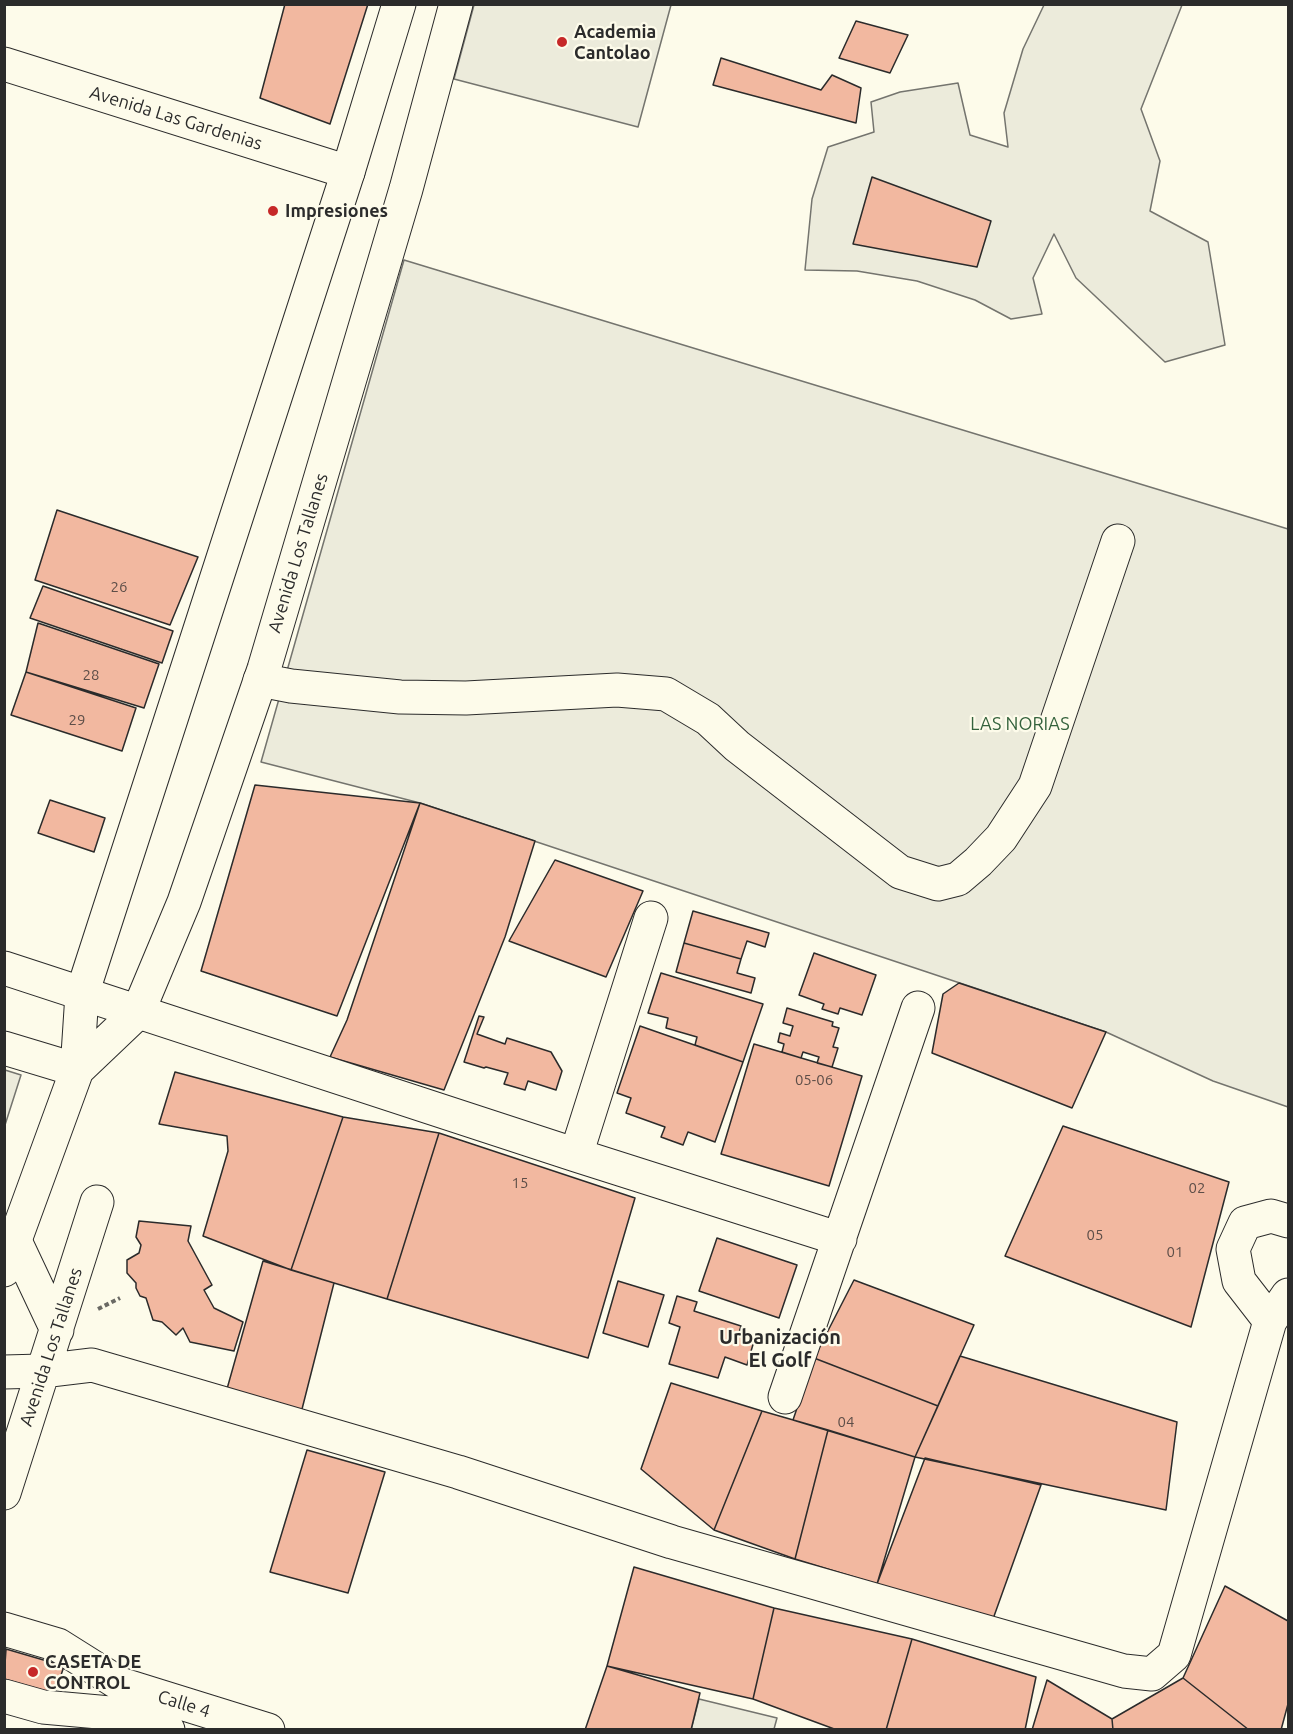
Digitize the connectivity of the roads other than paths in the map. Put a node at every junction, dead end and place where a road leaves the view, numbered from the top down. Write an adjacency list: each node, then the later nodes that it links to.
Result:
1 (399, 4): 4 (street, Avenida Los Tallanes)
2 (456, 4): 6 (street, Avenida Los Tallanes)
3 (7, 74): 4 (street, Avenida Las Gardenias)
4 (348, 172): 9 (street, Avenida Los Tallanes)
5 (1118, 541): 6 (street)
6 (260, 680): 11 (street, Avenida Los Tallanes)
7 (651, 918): 14 (street)
8 (4, 968): 9 (street)
9 (82, 994): 11 (street); 13 (street, Avenida Los Tallanes)
10 (918, 1008): 17 (street)
11 (138, 1012): 13 (street, Avenida Los Tallanes); 14 (street)
12 (4, 1048): 13 (street)
13 (77, 1070): 18 (street, Avenida Los Tallanes)
14 (576, 1155): 17 (street)
15 (97, 1202): 20 (street, Avenida Los Tallanes)
16 (1288, 1221): 19 (street)
17 (840, 1239): 23 (street)
18 (10, 1256): 20 (street)
19 (1279, 1308): 21 (street)
20 (57, 1330): 21 (street, Avenida Los Tallanes)
21 (42, 1371): 22 (street); 24 (street, Avenida Los Tallanes)
22 (4, 1372)
23 (785, 1397)
24 (4, 1493)
25 (4, 1629): 28 (street, Calle 4)
26 (4, 1696): 27 (street, Calle 4)
27 (168, 1730)
28 (268, 1730)

